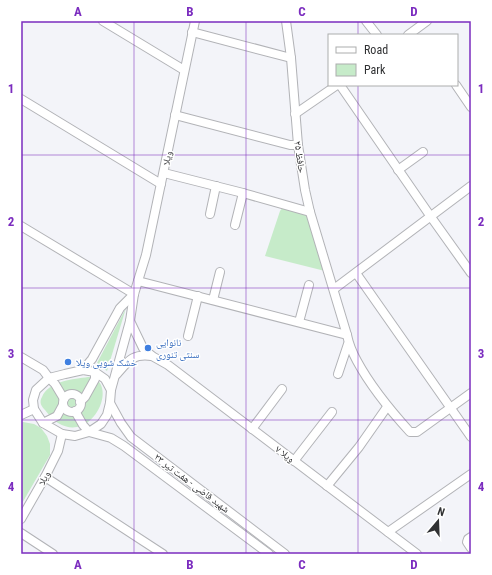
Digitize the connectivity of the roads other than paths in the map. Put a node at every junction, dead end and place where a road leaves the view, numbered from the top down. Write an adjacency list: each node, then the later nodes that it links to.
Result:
1 (103, 21): 10 (street)
2 (194, 21): 6 (street, ویلا)
3 (286, 21): 9 (street, حافظ ۲۵)
4 (366, 21): 8 (street)
5 (427, 21): 7 (street)
6 (192, 32): 9 (street); 10 (street, ویلا)
7 (418, 32)
8 (376, 34)
9 (290, 58): 16 (street, حافظ ۲۵)
10 (184, 70): 17 (street, ویلا)
11 (337, 86): 16 (street)
12 (339, 86): 20 (street)
13 (457, 86): 15 (street)
14 (21, 99): 22 (street)
15 (471, 107)
16 (295, 114): 18 (street, حافظ ۲۵)
17 (175, 115): 18 (street); 21 (street, ویلا)
18 (298, 146): 26 (street, حافظ ۲۵)
19 (423, 152): 20 (street)
20 (398, 170): 28 (street)
21 (164, 173): 22 (street, ویلا); 23 (street)
22 (161, 184): 34 (street, ویلا)
23 (216, 186): 25 (street); 27 (street)
24 (471, 186): 28 (street)
25 (243, 193): 26 (street); 29 (street)
26 (310, 212): 36 (street, حافظ ۲۵)
27 (210, 214)
28 (431, 217): 32 (street); 33 (street)
29 (235, 225)
30 (21, 226): 37 (street)
31 (220, 272): 39 (street)
32 (356, 272): 36 (street); 59 (street)
33 (471, 273)
34 (138, 281): 37 (street, ویلا); 38 (street)
35 (309, 285): 41 (street)
36 (334, 289): 42 (street, حافظ ۲۵)
37 (134, 294): 40 (street, ویلا); 47 (street, ویلا)
38 (198, 296): 39 (street); 43 (street)
39 (213, 300): 41 (street)
40 (130, 321): 45 (street); 50 (street, ویلا)
41 (299, 322): 42 (street)
42 (347, 335): 44 (street, حافظ ۲۵)
43 (188, 336)
44 (348, 344): 49 (street); 58 (street)
45 (152, 356): 50 (street); 65 (street, ویلا ۷)
46 (21, 357): 51 (street)
47 (83, 370): 48 (street); 51 (street)
48 (94, 372): 53 (street); 56 (street)
49 (338, 374)
50 (115, 376): 53 (street, ویلا)
51 (49, 378): 55 (street); 60 (street)
52 (282, 389): 65 (street)
53 (111, 390): 57 (street, ویلا)
54 (471, 393): 59 (street)
55 (63, 402): 56 (street); 61 (street); 64 (street)
56 (80, 402): 61 (street)
57 (110, 403): 66 (street, ویلا); 77 (street, شهید قاضی - هفت تیر ۲۳)
58 (387, 407): 59 (street); 72 (street)
59 (451, 408): 68 (street)
60 (34, 409): 63 (street); 64 (street)
61 (75, 411): 66 (street)
62 (332, 412): 69 (street)
63 (21, 415)
64 (44, 423): 67 (street)
65 (252, 429): 69 (street, ویلا ۷)
66 (89, 432): 67 (street); 79 (street, شهید قاضی - هفت تیر ۲۳)
67 (62, 434): 71 (street, ویلا)
68 (471, 437)
69 (294, 461): 72 (street, ویلا ۷)
70 (471, 474): 74 (street)
71 (45, 477): 73 (street, ویلا); 81 (street)
72 (327, 486): 74 (street, ویلا ۷)
73 (21, 519)
74 (388, 532): 83 (street, ویلا ۷)
75 (21, 533): 80 (street)
76 (470, 538): 78 (street)
77 (268, 542): 79 (street); 82 (street, شهید قاضی - هفت تیر ۲۳)
78 (471, 548)
79 (264, 553)
80 (53, 554)
81 (163, 554)
82 (285, 554)
83 (417, 554)

